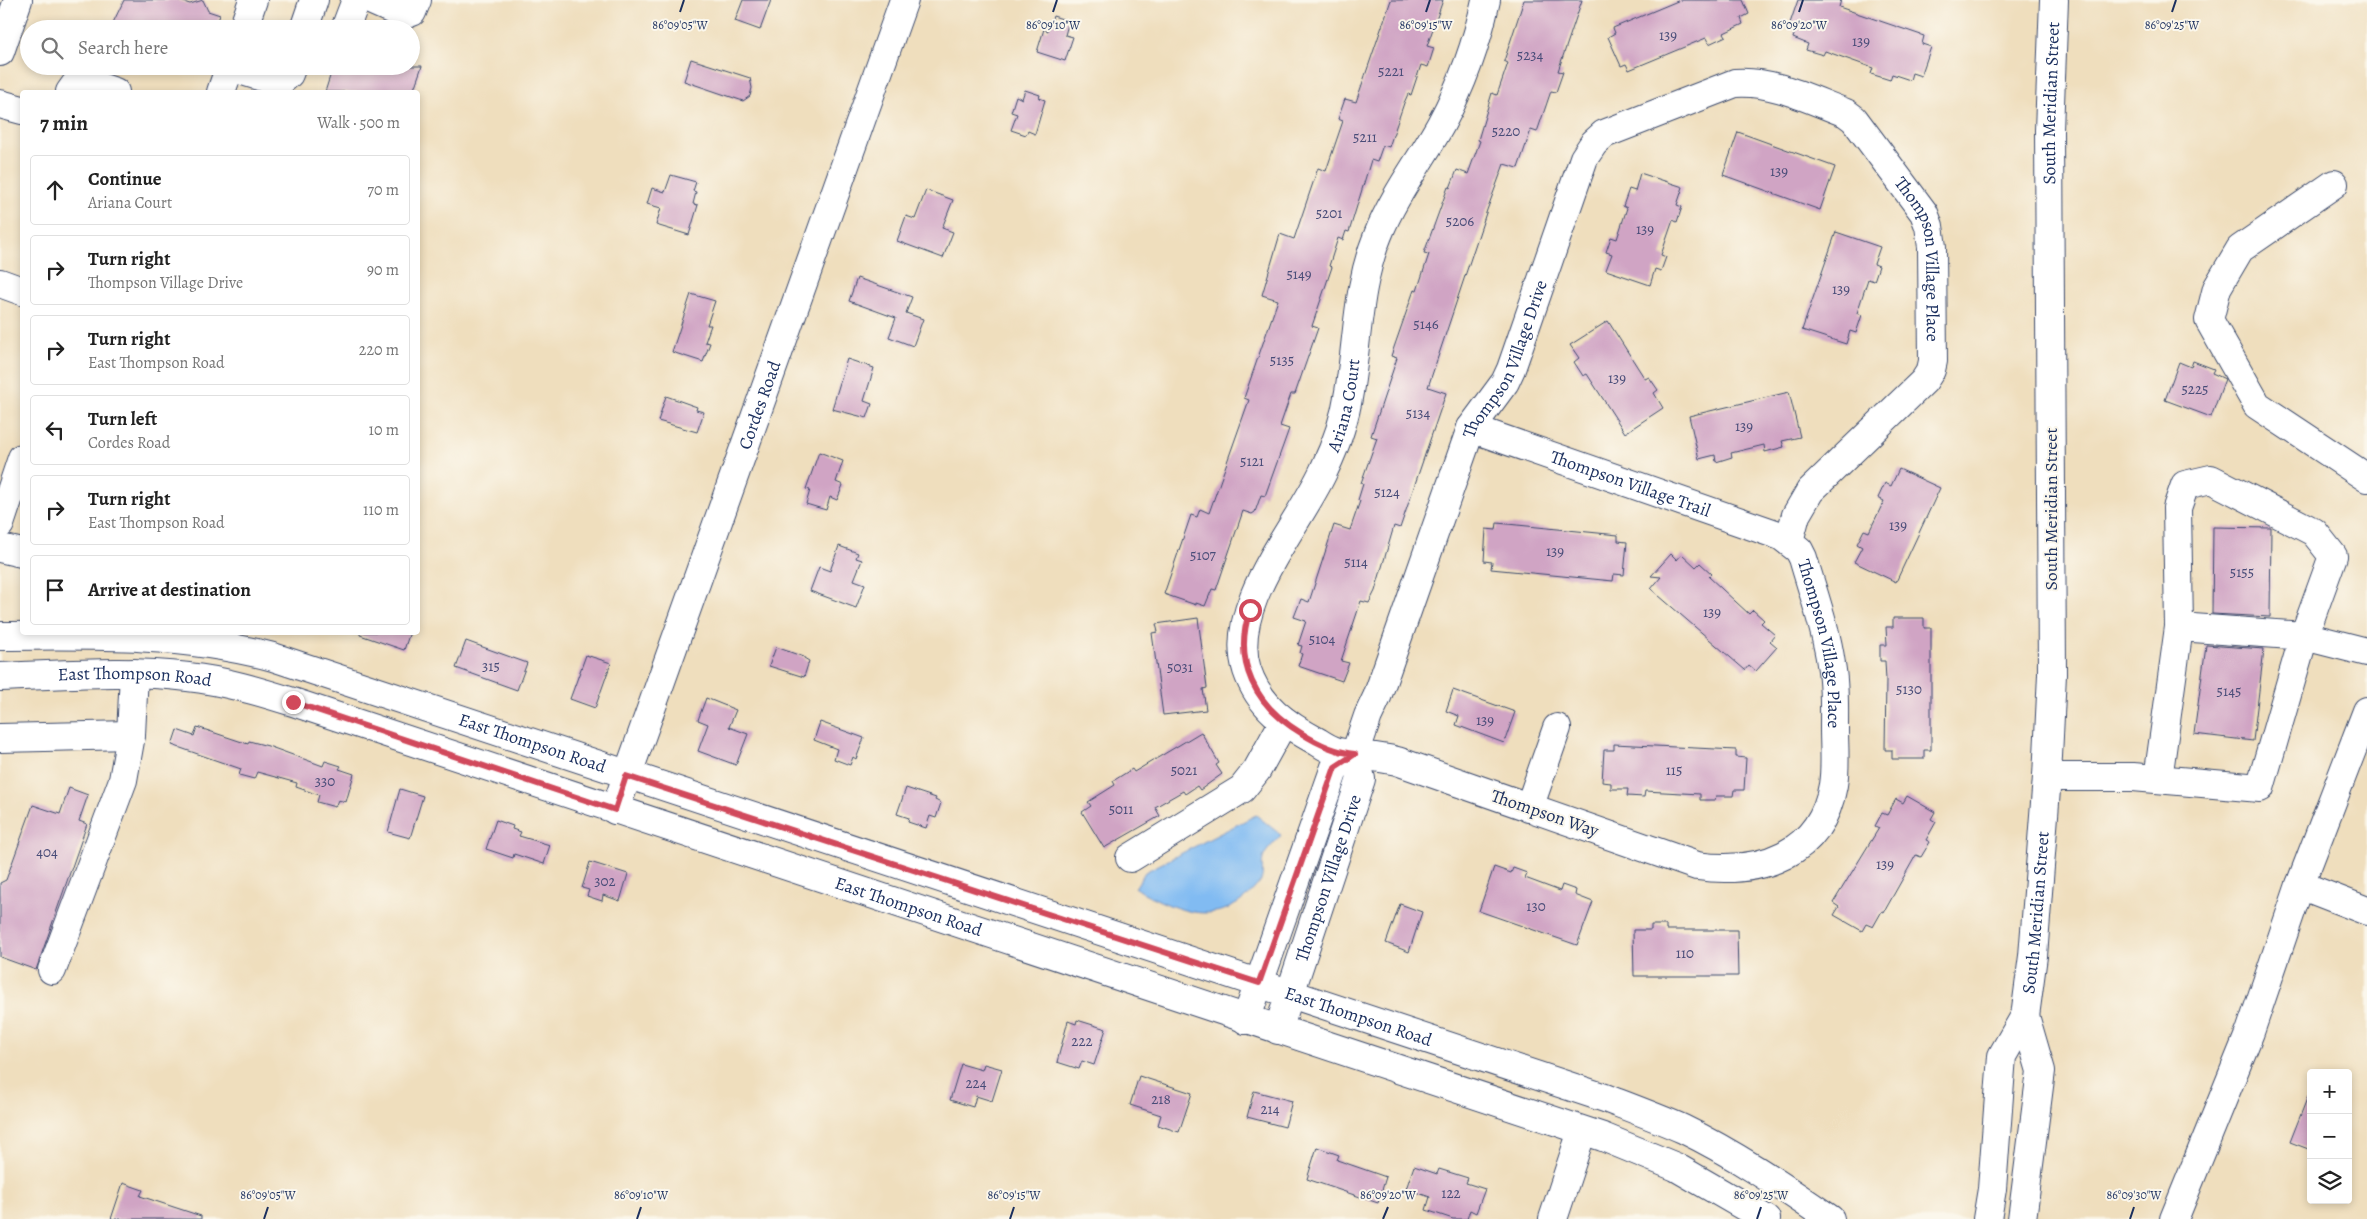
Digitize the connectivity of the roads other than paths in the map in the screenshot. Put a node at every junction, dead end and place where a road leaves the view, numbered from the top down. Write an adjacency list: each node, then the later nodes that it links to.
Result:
1 (18, 0): 13 (street)
2 (253, 0): 10 (street)
3 (314, 0): 11 (street)
4 (356, 0): 12 (street)
5 (370, 0): 6 (street)
6 (417, 0)
7 (904, 0): 47 (street, Cordes Road)
8 (1486, 0): 42 (street, Ariana Court)
9 (2054, 0): 48 (street, South Meridian Street)
10 (246, 20)
11 (307, 20)
12 (348, 20)
13 (0, 52)
14 (227, 75): 20 (street)
15 (256, 75): 16 (street)
16 (288, 75)
17 (1769, 86): 26 (street, Thompson Village Drive); 30 (street, Thompson Village Place)
18 (71, 90): 19 (street)
19 (109, 90)
20 (222, 90)
21 (0, 104): 22 (street)
22 (20, 109)
23 (2334, 184): 28 (street)
24 (0, 283): 25 (street)
25 (20, 290)
26 (1471, 428): 30 (street, Thompson Village Trail); 46 (street, Thompson Village Drive)
27 (20, 464): 29 (street)
28 (2367, 478)
29 (0, 524)
30 (1789, 541): 53 (street, Thompson Village Place)
31 (0, 548): 32 (street)
32 (20, 553)
33 (2179, 627): 37 (street); 37 (street); 49 (street)
34 (40, 635): 36 (street, East Thompson Road)
35 (156, 635): 47 (street, East Thompson Road)
36 (0, 636)
37 (2304, 636): 38 (street); 49 (street)
38 (2367, 652)
39 (134, 673): 40 (street, East Thompson Road); 44 (street); 51 (street, East Thompson Road)
40 (0, 677)
41 (2367, 711): 54 (street)
42 (1284, 721): 46 (street, Ariana Court); 52 (street)
43 (1557, 728): 50 (street)
44 (130, 736): 45 (street); 56 (street)
45 (0, 738)
46 (1355, 754): 50 (street, Thompson Way); 57 (street, Thompson Village Drive); 58 (street, Thompson Village Drive)
47 (626, 776): 51 (street, Cordes Road); 57 (street, East Thompson Road)
48 (2047, 777): 49 (street); 59 (street, South Meridian Street)
49 (2158, 779)
50 (1529, 808): 53 (street, Thompson Way)
51 (615, 810): 60 (street, East Thompson Road)
52 (1130, 858)
53 (1735, 869)
54 (2300, 885): 55 (street); 68 (street)
55 (2367, 911)
56 (52, 970)
57 (1259, 983): 58 (street, East Thompson Road); 60 (street, Thompson Village Drive)
58 (1289, 993): 61 (street, Thompson Village Drive); 65 (street, East Thompson Road)
59 (2025, 1016): 66 (street, South Meridian Street); 67 (street, South Meridian Street)
60 (1246, 1020): 61 (street, East Thompson Road)
61 (1278, 1030): 62 (street, East Thompson Road)
62 (1582, 1131): 63 (street); 64 (street, East Thompson Road)
63 (1553, 1219)
64 (1766, 1219)
65 (1830, 1219)
66 (1987, 1219)
67 (2022, 1219)
68 (2174, 1219)

